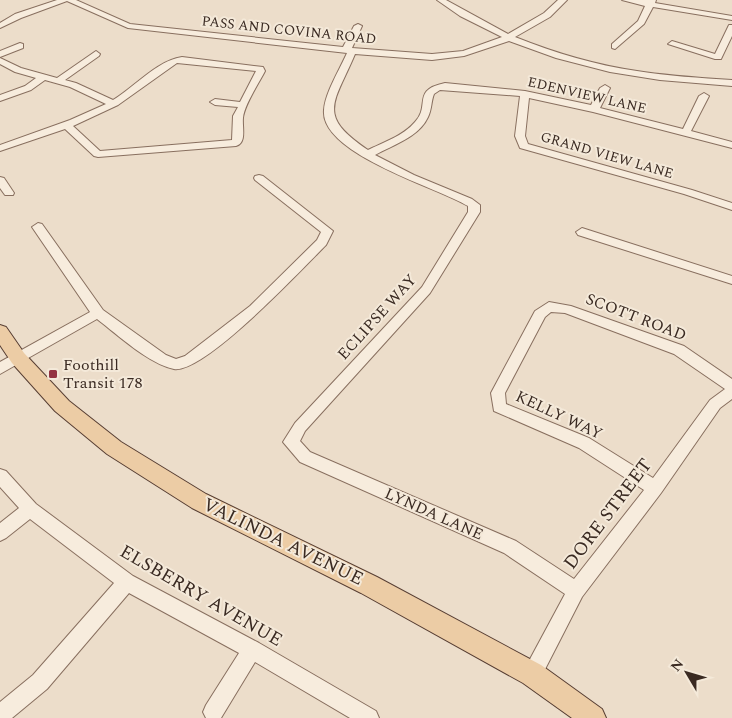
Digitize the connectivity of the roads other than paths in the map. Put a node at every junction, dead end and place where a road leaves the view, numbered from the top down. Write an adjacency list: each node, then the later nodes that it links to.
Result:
1 (64, 0): 8 (street)
2 (70, 0): 15 (street, PASS AND COVINA ROAD)
3 (441, 0): 11 (street)
4 (563, 0): 11 (street, PASS AND COVINA ROAD)
5 (626, 0): 6 (street)
6 (652, 2): 7 (street); 14 (street)
7 (732, 18)
8 (0, 26)
9 (358, 26): 15 (street)
10 (732, 27): 12 (street)
11 (508, 38): 15 (street, PASS AND COVINA ROAD); 21 (street)
12 (672, 44)
13 (20, 46): 16 (street)
14 (615, 46)
15 (349, 51): 34 (street)
16 (0, 54)
17 (96, 54): 20 (street)
18 (0, 61): 19 (street)
19 (44, 77): 20 (street); 25 (street)
20 (58, 81): 27 (street)
21 (732, 83)
22 (606, 88): 29 (street)
23 (525, 94): 29 (street, EDENVIEW LANE); 34 (street, EDENVIEW LANE); 39 (street, GRAND VIEW LANE)
24 (704, 96): 31 (street)
25 (0, 98)
26 (215, 102): 28 (street)
27 (113, 104): 28 (street); 30 (street)
28 (242, 105): 30 (street)
29 (594, 109): 31 (street, EDENVIEW LANE)
30 (66, 124): 33 (street)
31 (686, 132): 32 (street, EDENVIEW LANE)
32 (732, 144)
33 (0, 148)
34 (367, 155): 38 (street)
35 (259, 178): 43 (street)
36 (0, 180): 37 (street)
37 (9, 193)
38 (474, 205): 50 (street, ECLIPSE WAY)
39 (732, 207)
40 (38, 227): 43 (street)
41 (582, 232): 42 (street)
42 (732, 280)
43 (98, 313): 45 (street)
44 (0, 332): 45 (main road, VALINDA AVENUE)
45 (18, 358): 46 (street); 58 (main road, VALINDA AVENUE)
46 (0, 369)
47 (732, 386): 49 (street, SCOTT ROAD)
48 (732, 391): 52 (street, DORE STREET)
49 (499, 407): 52 (street, KELLY WAY)
50 (291, 442): 56 (street, LYNDA LANE)
51 (0, 476): 53 (street, ELSBERRY AVENUE)
52 (655, 488): 56 (street, DORE STREET)
53 (30, 509): 54 (street); 55 (street, ELSBERRY AVENUE)
54 (0, 533)
55 (127, 582): 57 (street, ELSBERRY AVENUE); 60 (street)
56 (576, 591): 58 (street, DORE STREET)
57 (252, 650): 59 (street); 61 (street, ELSBERRY AVENUE)
58 (532, 674): 62 (main road, VALINDA AVENUE)
59 (213, 712)
60 (0, 715)
61 (369, 718)
62 (593, 718)

